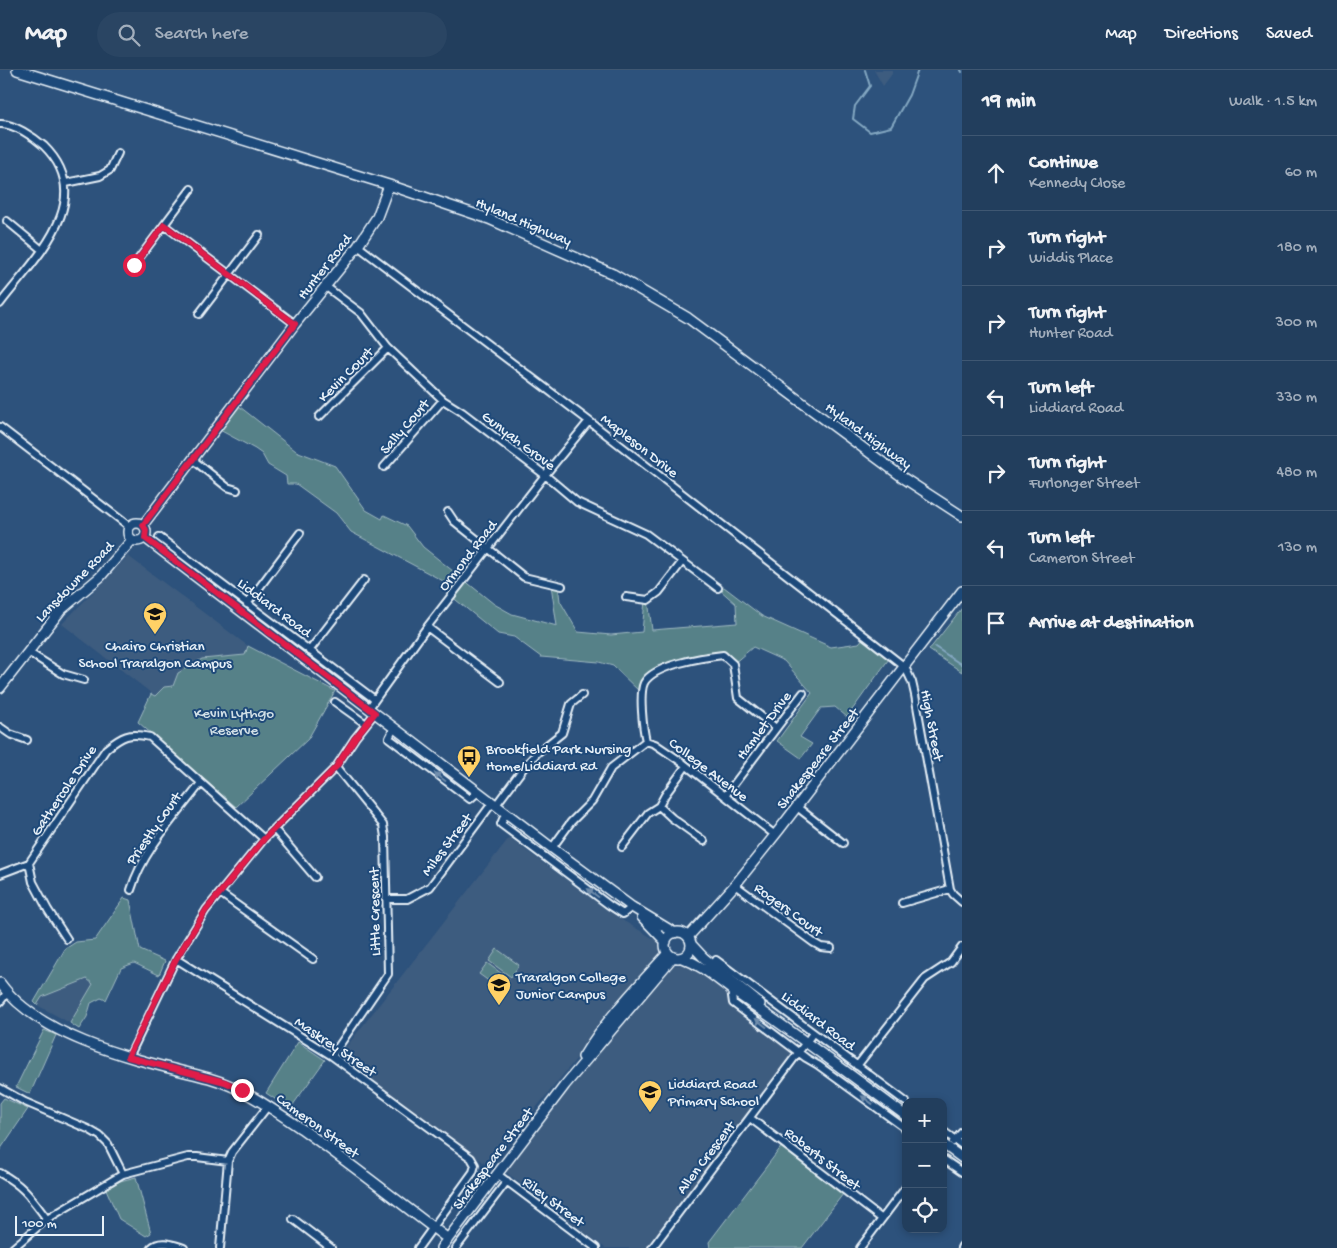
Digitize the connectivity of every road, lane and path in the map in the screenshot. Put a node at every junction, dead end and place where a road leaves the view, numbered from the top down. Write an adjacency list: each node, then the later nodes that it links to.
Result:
1 (17, 70): 5 (street, Hyland Highway)
2 (0, 124): 4 (street)
3 (118, 153): 4 (street)
4 (66, 183): 11 (street)
5 (389, 185): 10 (street, Hunter Road); 28 (street, Hyland Highway)
6 (191, 189): 8 (street)
7 (7, 221): 11 (street)
8 (164, 225): 12 (street); 13 (street)
9 (260, 235): 13 (street)
10 (358, 246): 14 (street, Hunter Road); 21 (street, Mapleson Drive)
11 (42, 250): 15 (street)
12 (134, 265)
13 (229, 274): 16 (street); 17 (street)
14 (325, 286): 17 (street, Hunter Road); 18 (street, Gunyah Grove)
15 (0, 304)
16 (199, 314)
17 (295, 324): 23 (street, Hunter Road)
18 (388, 348): 19 (street, Gunyah Grove); 20 (street, Kevin Court)
19 (443, 400): 24 (street, Sally Court); 25 (street, Gunyah Grove)
20 (319, 417)
21 (589, 421): 25 (street, Ormond Road); 46 (street, Mapleson Drive)
22 (0, 427): 30 (street)
23 (192, 459): 26 (street); 29 (street, Hunter Road)
24 (384, 468)
25 (545, 475): 35 (street, Ormond Road); 36 (street, Gunyah Grove)
26 (237, 490)
27 (448, 512): 35 (street)
28 (962, 516)
29 (143, 525): 30 (street); 33 (street)
30 (130, 527): 34 (street)
31 (300, 533): 42 (street)
32 (159, 537): 42 (street, Liddiard Road)
33 (145, 538): 34 (street); 54 (street, Liddiard Road)
34 (132, 540): 45 (street, Lansdowne Road)
35 (488, 549): 38 (street); 43 (street, Ormond Road)
36 (682, 562): 39 (street, Gunyah Grove); 41 (street)
37 (364, 580): 44 (street)
38 (562, 586)
39 (718, 588)
40 (962, 591): 46 (street, Shakespeare Street)
41 (626, 597)
42 (247, 604): 44 (street, Liddiard Road)
43 (427, 627): 48 (street); 52 (street, Ormond Road)
44 (310, 651): 52 (street, Liddiard Road)
45 (28, 652): 47 (street); 49 (street, Lansdowne Road)
46 (905, 667): 66 (street, Shakespeare Street); 79 (street, High Street)
47 (84, 680)
48 (500, 682)
49 (0, 688)
50 (803, 693): 57 (street, Hamlet Drive)
51 (582, 695): 64 (street, Miles Street)
52 (374, 699): 54 (street, Ormond Road)
53 (335, 702): 55 (street)
54 (372, 710): 55 (street, Ormond Road); 64 (street, Liddiard Road)
55 (366, 724): 61 (street, Ormond Road)
56 (0, 727): 58 (street)
57 (776, 728): 59 (street); 63 (street, Hamlet Drive)
58 (27, 740)
59 (646, 741): 60 (street, College Avenue); 73 (street, College Avenue)
60 (686, 766): 63 (street, College Avenue); 65 (street)
61 (336, 767): 68 (street, Ormond Road); 82 (street, Little Crescent)
62 (201, 783): 70 (street, Gathercole Drive); 75 (street, Gathercole Drive); 80 (street, Priestly Court)
63 (725, 796): 69 (street, College Avenue)
64 (495, 804): 67 (street, Liddiard Road); 82 (street, Miles Street)
65 (660, 806): 71 (street); 74 (street)
66 (797, 807): 69 (street, Shakespeare Street); 72 (street)
67 (506, 812): 73 (street, Liddiard Road); 85 (street, Liddiard Road, one-way to 67)
68 (274, 829): 70 (street, Ormond Road); 77 (street)
69 (775, 835): 78 (street, Shakespeare Street)
70 (264, 839): 81 (street, Ormond Road)
71 (704, 841)
72 (843, 843)
73 (552, 848): 85 (street, Liddiard Road)
74 (622, 848)
75 (30, 863): 76 (street); 87 (street)
76 (0, 874)
77 (314, 877)
78 (735, 885): 88 (street, Shakespeare Street); 91 (street, Rogers Court)
79 (950, 889): 83 (street); 84 (street)
80 (131, 890)
81 (220, 893): 93 (street, Ormond Road); 94 (street)
82 (386, 900): 104 (street, Little Crescent)
83 (962, 902)
84 (902, 903)
85 (632, 907): 86 (street, Liddiard Road); 89 (street, Liddiard Road)
86 (675, 933): 88 (street); 89 (street)
87 (67, 939)
88 (690, 941): 92 (street); 100 (street, Liddiard Road)
89 (666, 942): 92 (street)
90 (962, 947): 106 (street)
91 (831, 948)
92 (674, 956): 97 (street, Liddiard Road); 125 (street, Shakespeare Street)
93 (176, 959): 104 (street, Maskrey Street); 105 (street, Ormond Road)
94 (312, 959)
95 (716, 960): 101 (street, Liddiard Road)
96 (0, 983): 98 (street, Cameron Street)
97 (731, 990): 100 (street, Liddiard Road); 103 (street, Liddiard Road, one-way to 97)
98 (7, 993): 99 (street); 105 (street, Cameron Street)
99 (0, 1002)
100 (777, 1020): 102 (street, Liddiard Road)
101 (813, 1033): 102 (street, Allen Crescent); 106 (street, Liddiard Road)
102 (806, 1042): 103 (street, Allen Crescent); 110 (street, Liddiard Road)
103 (799, 1052): 111 (street, Allen Crescent); 112 (street, Liddiard Road, one-way to 103)
104 (332, 1056): 131 (street, Maskrey Street)
105 (128, 1057): 109 (street, Cameron Street)
106 (857, 1066): 108 (street, Liddiard Road)
107 (0, 1088): 124 (street)
108 (902, 1099)
109 (268, 1106): 120 (street); 131 (street, Cameron Street)
110 (902, 1113)
111 (750, 1118): 130 (street, Roberts Street); 142 (street, Allen Crescent)
112 (902, 1126)
113 (962, 1132): 115 (street)
114 (947, 1134): 115 (street)
115 (955, 1140): 116 (street); 117 (street)
116 (947, 1145)
117 (962, 1145)
118 (947, 1147): 119 (street)
119 (962, 1158)
120 (228, 1161): 124 (street); 136 (street)
121 (947, 1162): 122 (street)
122 (962, 1172)
123 (0, 1173): 128 (street)
124 (123, 1174): 128 (street)
125 (497, 1174): 126 (street, Riley Street); 132 (street, Shakespeare Street)
126 (507, 1181): 140 (street, Shakespeare Street); 141 (street, Riley Street)
127 (905, 1188): 130 (street)
128 (48, 1219): 133 (street)
129 (293, 1219): 137 (street)
130 (882, 1219): 143 (street)
131 (433, 1228): 132 (street, Cameron Street); 138 (street)
132 (448, 1239): 139 (street, Shakespeare Street)
133 (12, 1248)
134 (151, 1248): 135 (street)
135 (184, 1248)
136 (220, 1248)
137 (331, 1248)
138 (418, 1248)
139 (441, 1248)
140 (456, 1248)
141 (596, 1248)
142 (652, 1248)
143 (860, 1248)

